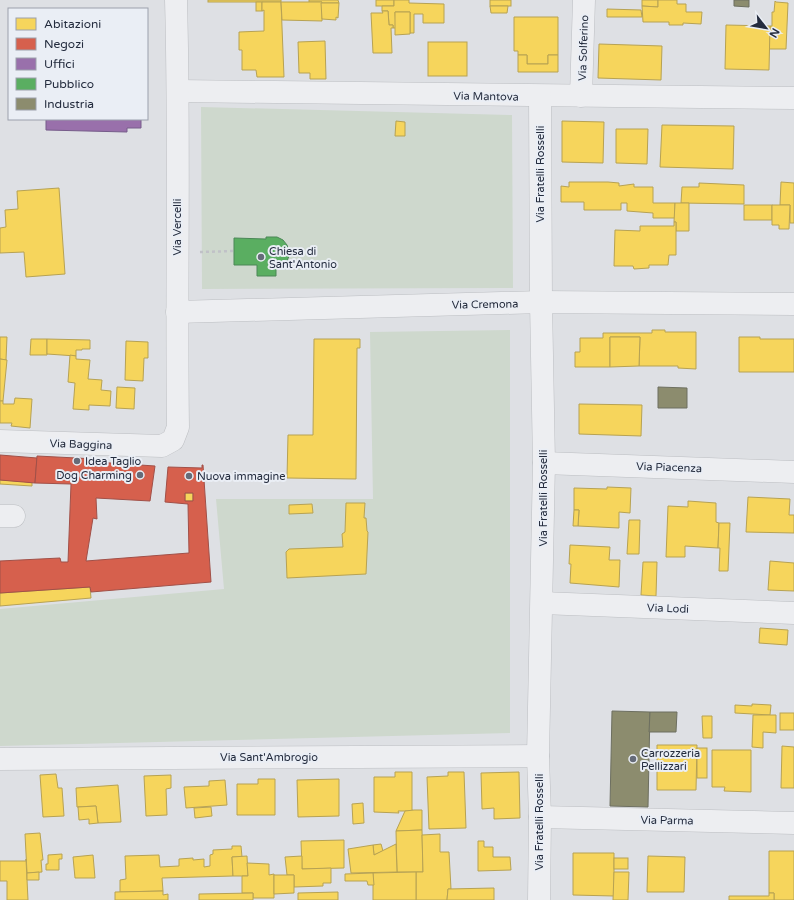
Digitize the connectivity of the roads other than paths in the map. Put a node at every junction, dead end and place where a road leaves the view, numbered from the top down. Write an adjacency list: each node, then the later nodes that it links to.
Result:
1 (176, 0): 3 (street, Via Vercelli)
2 (584, 0): 5 (street, Via Solferino)
3 (178, 91): 4 (street, Via Mantova); 9 (street, Via Vercelli)
4 (540, 96): 5 (street, Via Mantova); 7 (street, Via Fratelli Rosselli)
5 (581, 96): 6 (street, Via Mantova)
6 (794, 98)
7 (541, 302): 8 (street, Via Cremona); 9 (street, Via Cremona); 12 (street, Via Fratelli Rosselli)
8 (794, 304)
9 (176, 312): 11 (street, Via Vercelli)
10 (0, 442): 11 (street, Via Baggina)
11 (162, 446)
12 (544, 463): 13 (street, Via Piacenza); 14 (street, Via Fratelli Rosselli)
13 (794, 472)
14 (542, 603): 15 (street, Via Lodi); 16 (street, Via Fratelli Rosselli)
15 (794, 613)
16 (538, 756): 17 (street, Via Sant'Ambrogio); 18 (street, Via Fratelli Rosselli)
17 (0, 759)
18 (540, 817): 19 (street, Via Parma); 20 (street, Via Fratelli Rosselli)
19 (794, 823)
20 (539, 900)

